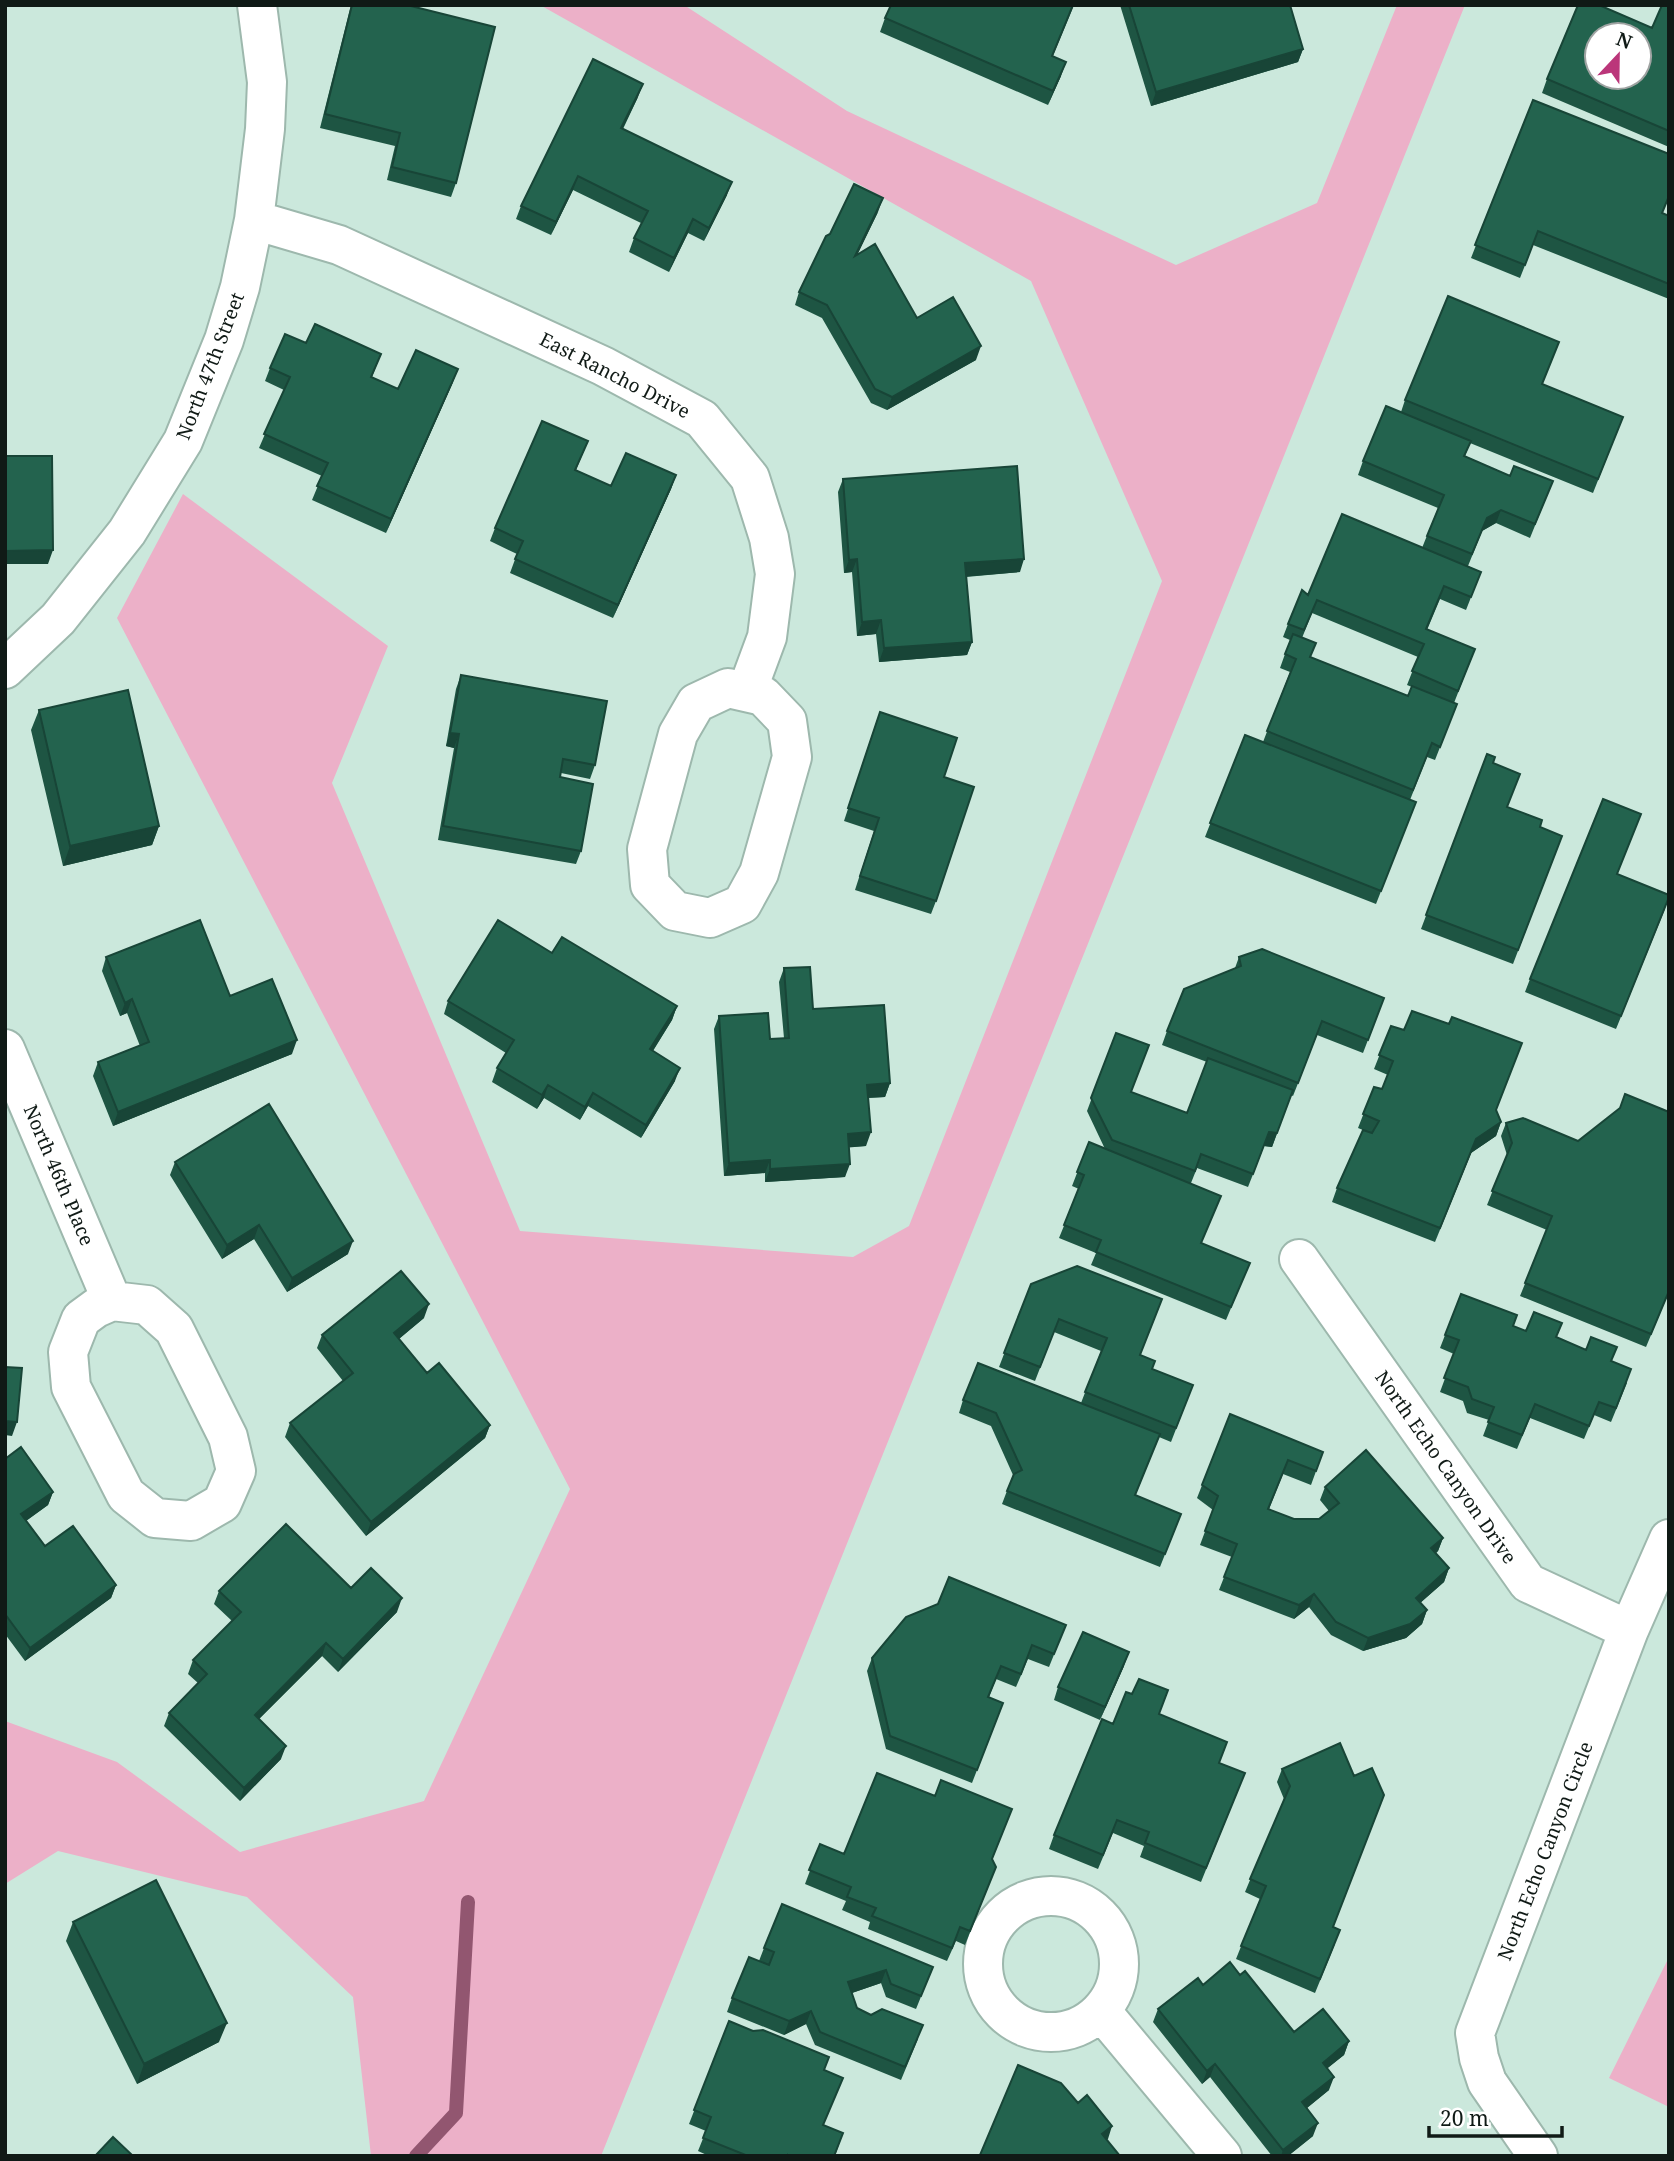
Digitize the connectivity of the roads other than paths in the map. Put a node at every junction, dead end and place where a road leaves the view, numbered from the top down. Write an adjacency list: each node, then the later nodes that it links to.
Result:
1 (257, 5): 2 (street, North 47th Street)
2 (254, 220): 3 (street, North 47th Street); 4 (street, East Rancho Drive)
3 (5, 669)
4 (747, 691): 4 (street)
5 (5, 1049): 7 (street, North 46th Place)
6 (1299, 1259): 9 (street, North Echo Canyon Drive)
7 (112, 1301): 7 (street)
8 (1669, 1539): 9 (street, North Echo Canyon Circle)
9 (1629, 1630): 12 (street, North Echo Canyon Circle)
10 (1101, 2011): 11 (street)
11 (1222, 2156)
12 (1538, 2156)

